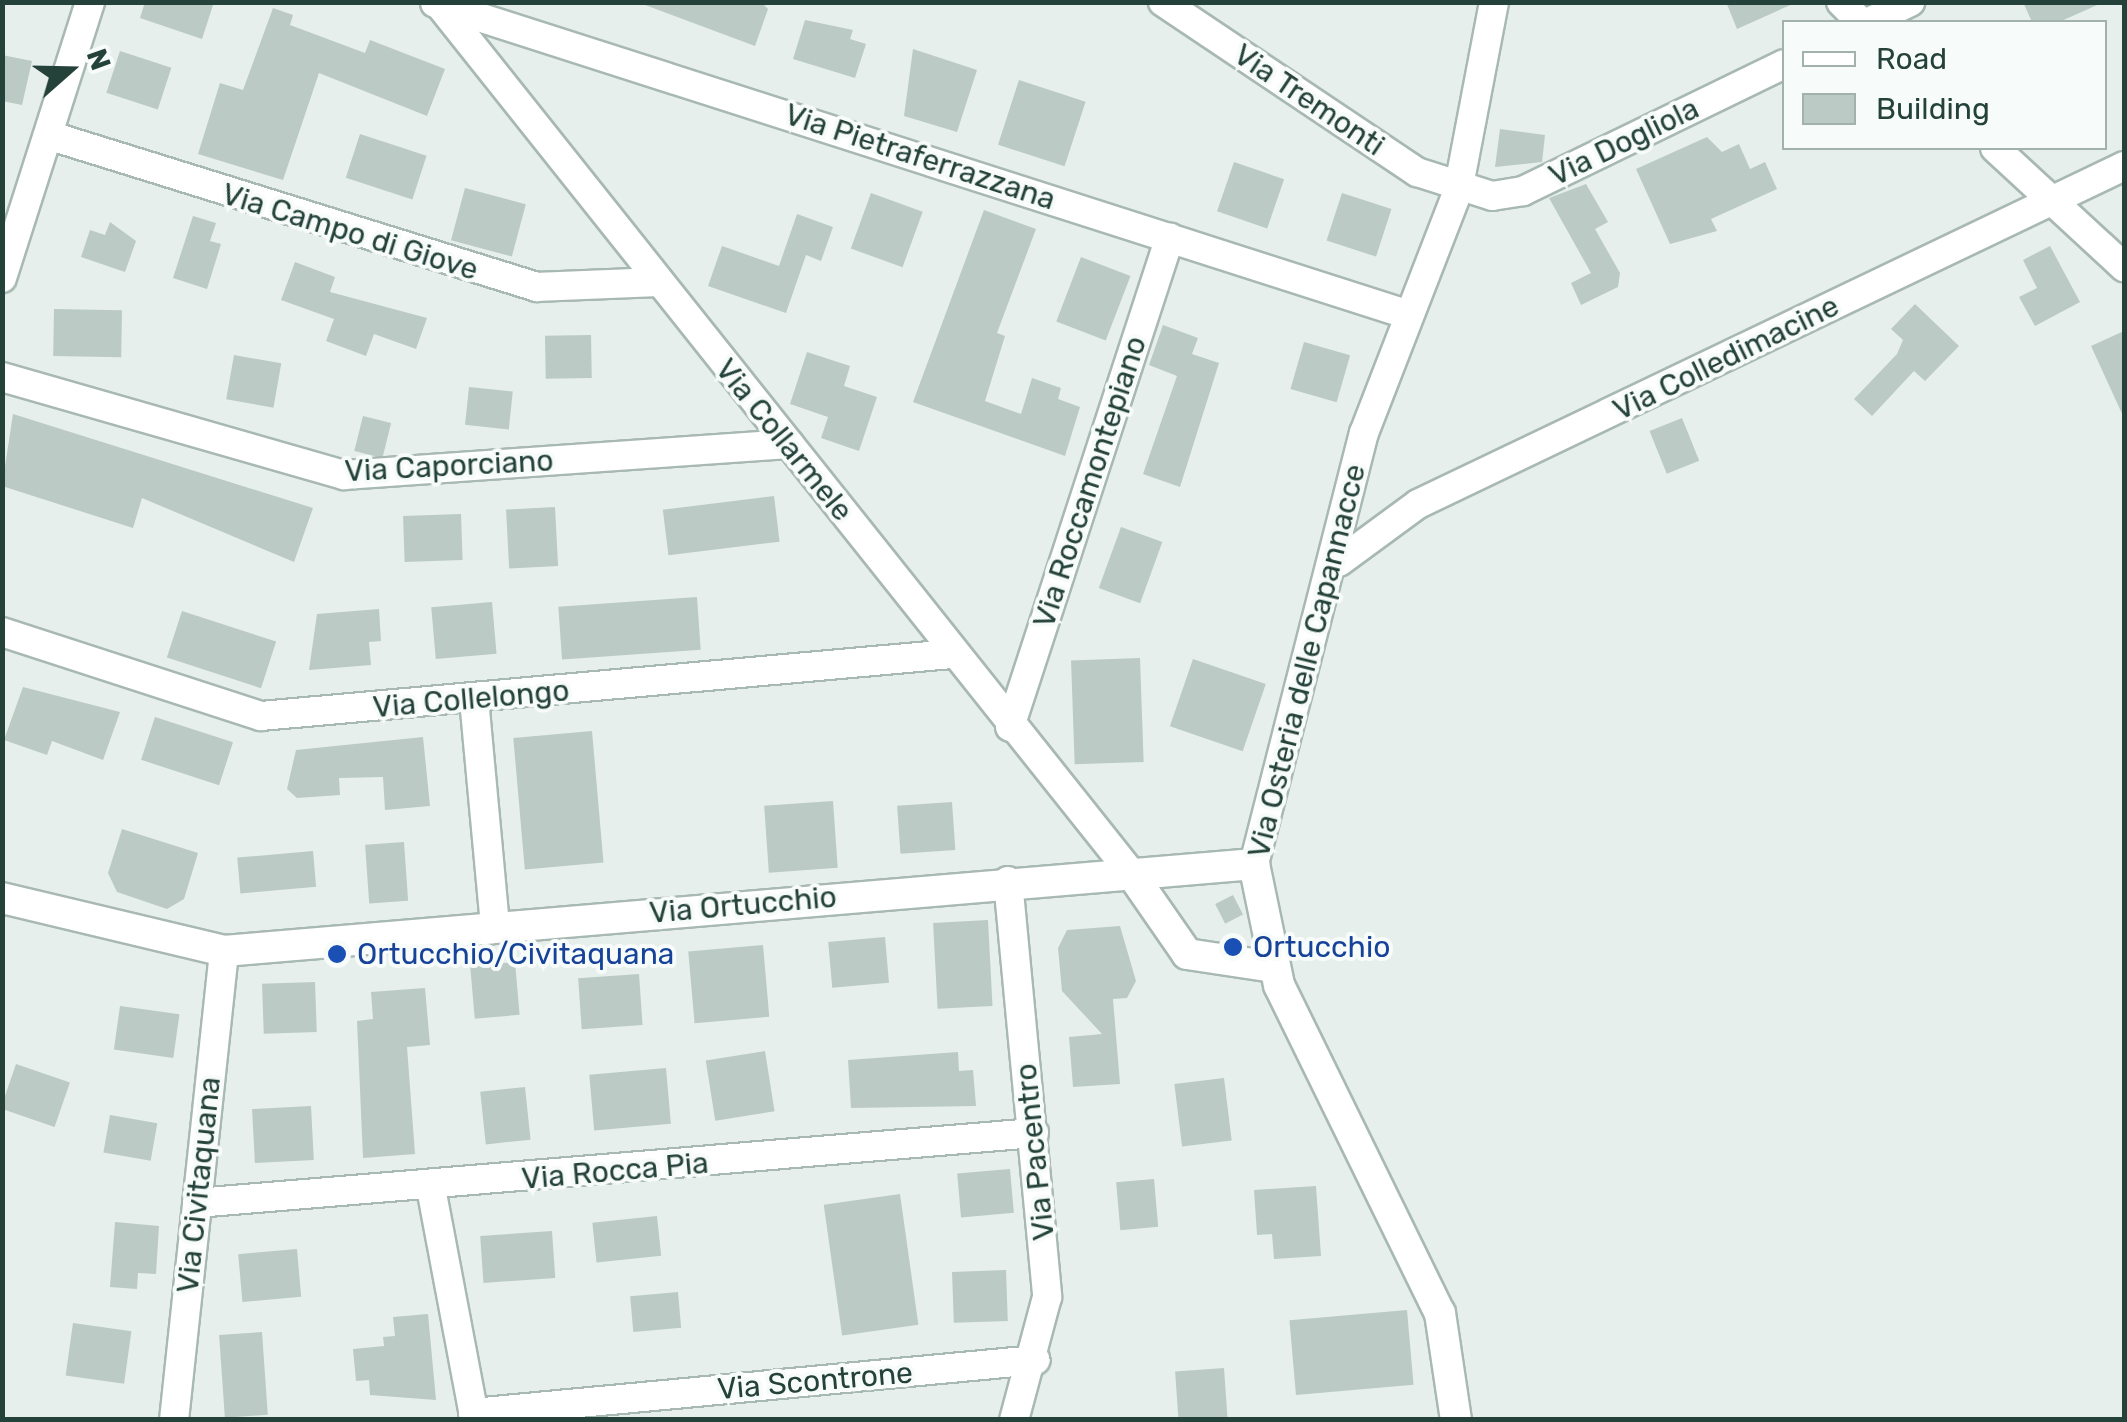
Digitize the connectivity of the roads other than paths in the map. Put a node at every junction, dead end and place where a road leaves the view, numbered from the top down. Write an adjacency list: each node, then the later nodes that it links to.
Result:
1 (90, 2): 10 (street)
2 (1163, 2): 13 (street, Via Tremonti)
3 (1494, 2): 13 (street, Via Osteria delle Capannacce)
4 (1841, 2): 7 (street)
5 (1910, 2): 8 (street)
6 (436, 4): 15 (street, Via Pietraferrazzana); 18 (street, Via Collarmele)
7 (1859, 20)
8 (1873, 20)
9 (1782, 65): 13 (street, Via Dogliola)
10 (50, 136): 17 (street); 18 (street, Via Campo di Giove)
11 (1997, 150): 14 (street)
12 (2124, 166): 14 (street, Via Colledimacine)
13 (1458, 191): 19 (street, Via Osteria delle Capannacce)
14 (2053, 201): 16 (street); 22 (street, Via Colledimacine)
15 (1170, 237): 19 (street, Via Pietraferrazzana); 26 (street, Via Roccamontepiano)
16 (2124, 267)
17 (2, 278)
18 (656, 282): 21 (street, Via Collarmele)
19 (1406, 314): 22 (street, Via Osteria delle Capannacce)
20 (2, 377): 21 (street, Via Caporciano)
21 (789, 444): 24 (street, Via Collarmele)
22 (1338, 563): 27 (street, Via Osteria delle Capannacce)
23 (2, 632): 25 (street, Via Collelongo)
24 (952, 654): 25 (street, Via Collelongo); 26 (street, Via Collarmele)
25 (474, 699): 31 (street)
26 (1010, 727): 28 (street, Via Collarmele)
27 (1254, 864): 28 (street, Via Ortucchio); 33 (street, Via Osteria delle Capannacce)
28 (1131, 873): 29 (street, Via Ortucchio); 33 (street)
29 (1008, 881): 31 (street, Via Ortucchio); 34 (street, Via Pacentro)
30 (5, 909): 32 (street, Via Ortucchio)
31 (494, 927): 32 (street, Via Ortucchio)
32 (224, 951): 36 (street, Via Civitaquana)
33 (1273, 967): 41 (street, Via Osteria delle Capannacce)
34 (1034, 1133): 35 (street, Via Rocca Pia); 37 (street, Via Pacentro)
35 (431, 1188): 36 (street, Via Rocca Pia); 38 (street)
36 (197, 1203): 39 (street, Via Civitaquana)
37 (1036, 1360): 38 (street, Via Scontrone); 40 (street, Via Pacentro)
38 (474, 1416)
39 (174, 1420)
40 (1014, 1420)
41 (1456, 1420)

